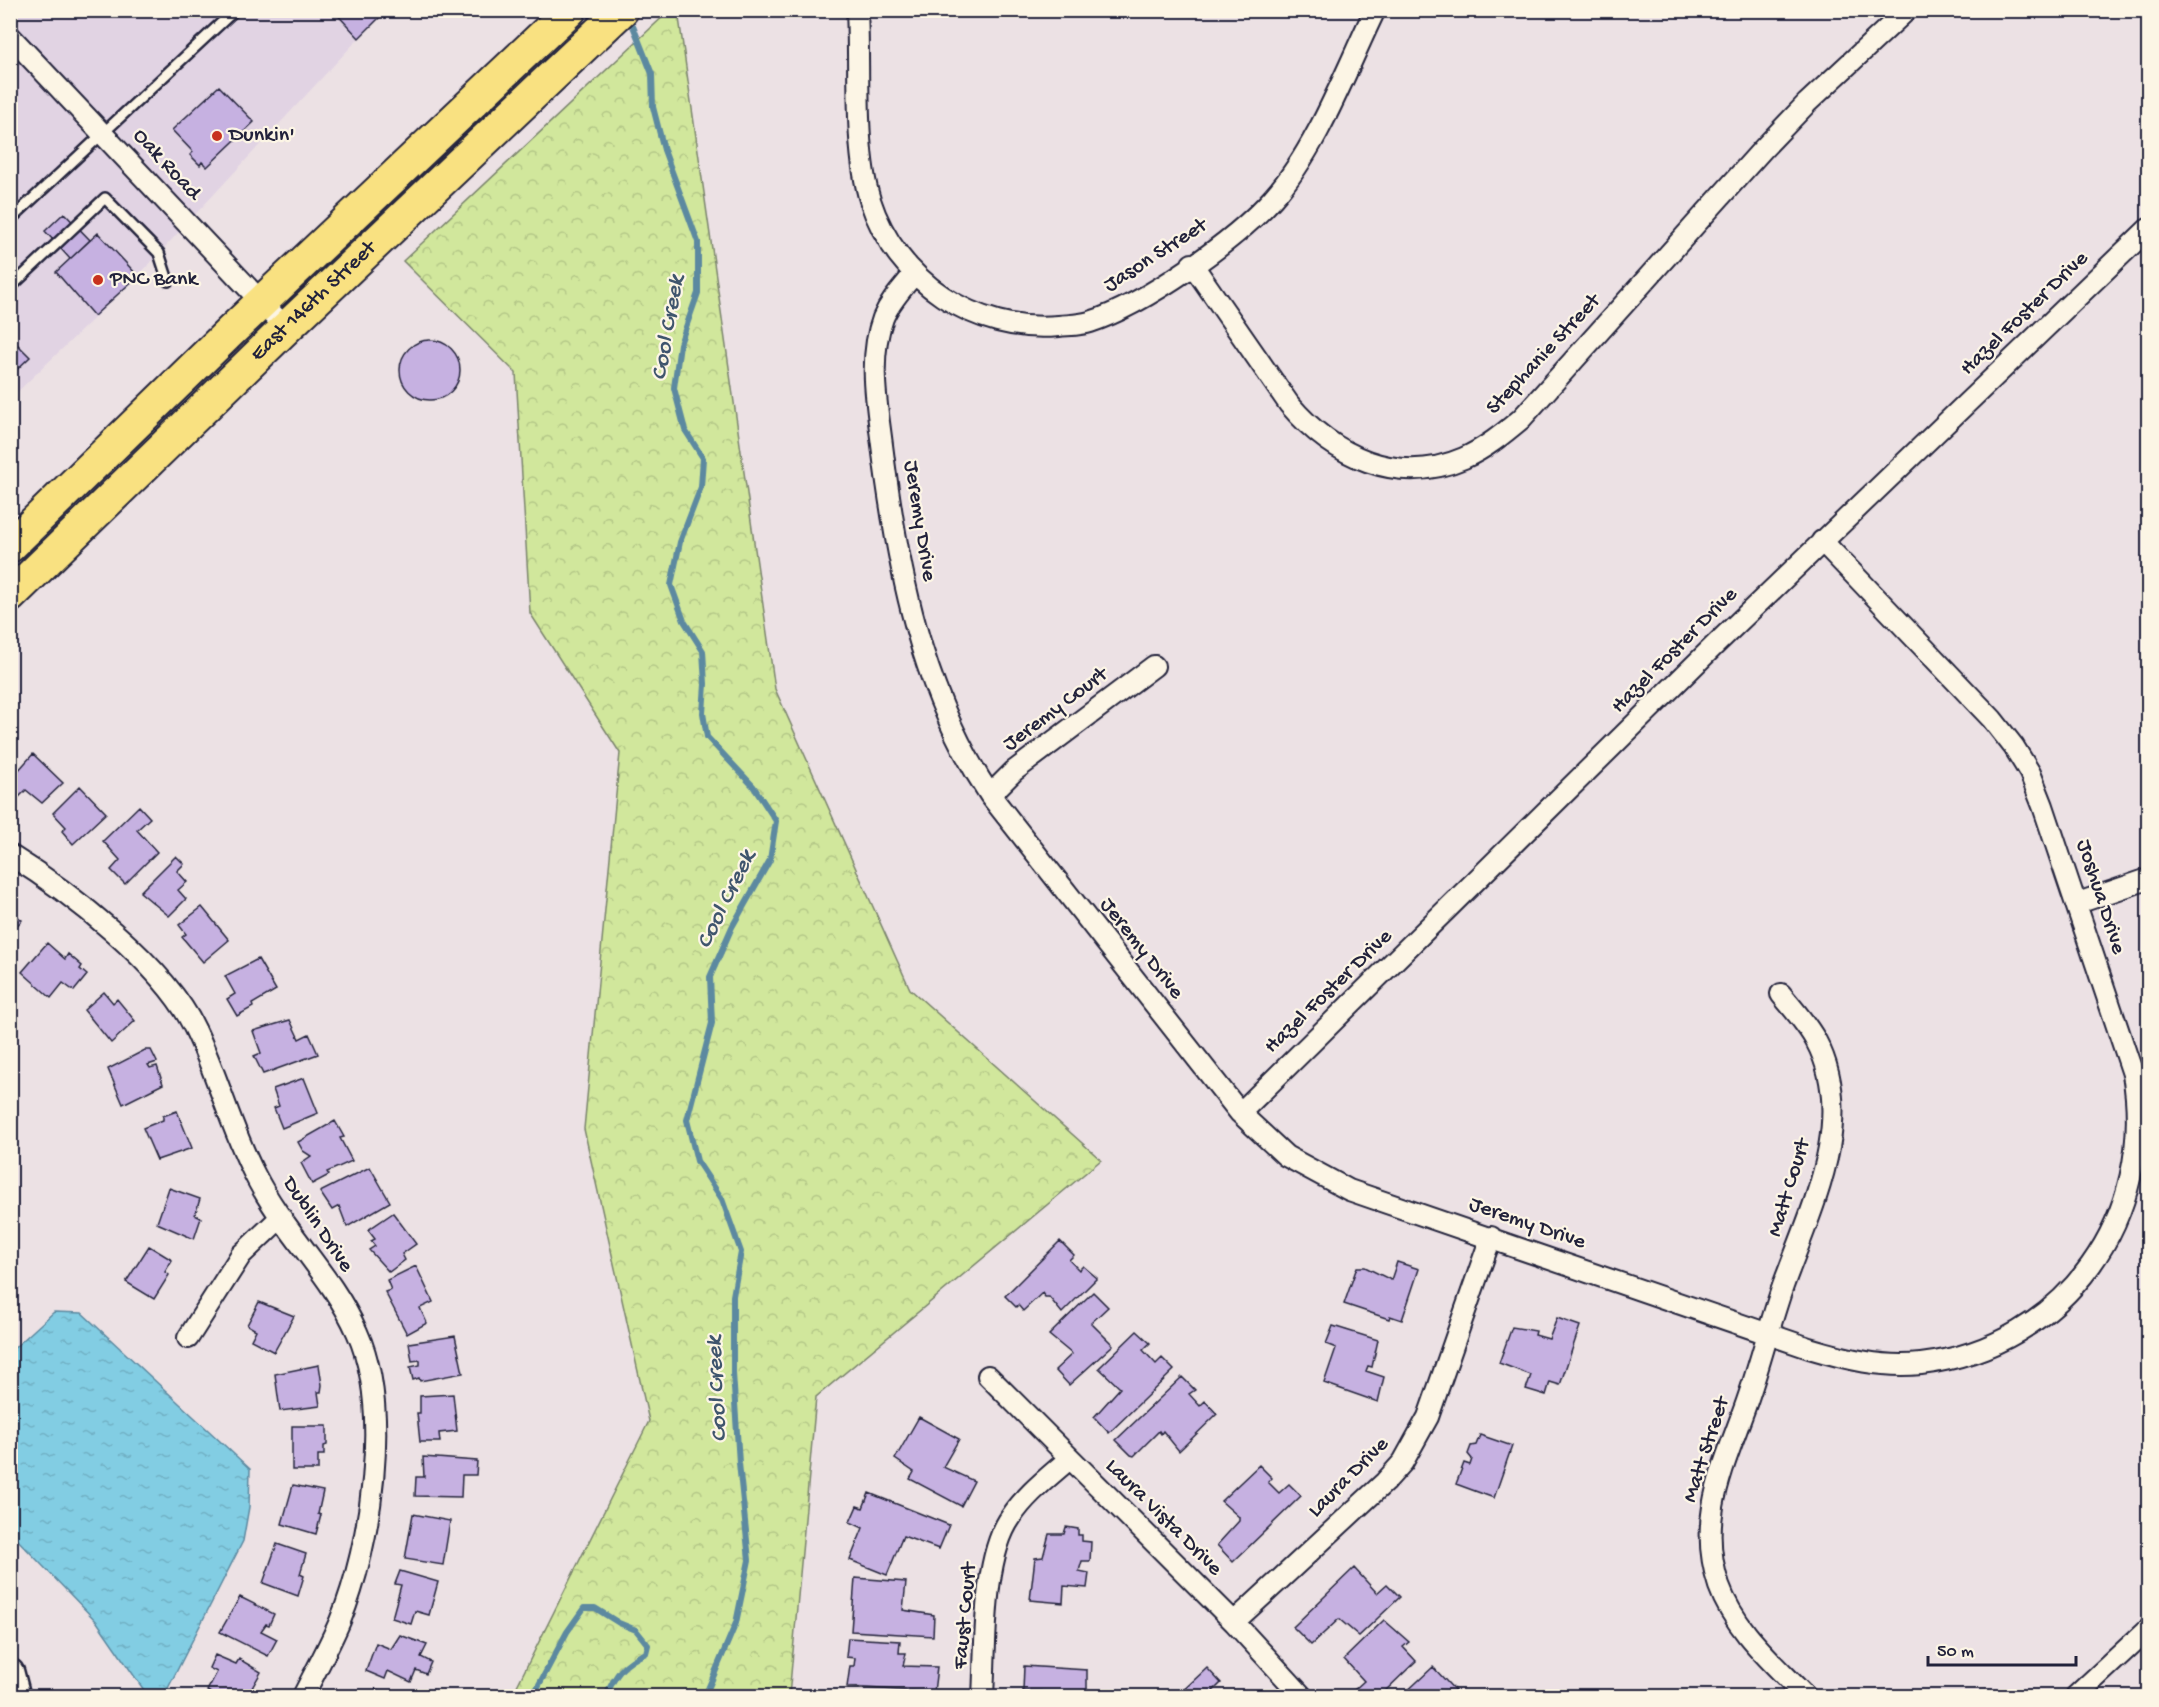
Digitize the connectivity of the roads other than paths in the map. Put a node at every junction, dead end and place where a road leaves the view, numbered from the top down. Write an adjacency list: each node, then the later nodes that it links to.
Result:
1 (235, 10): 8 (lane)
2 (622, 10): 16 (main road, East 146th Street)
3 (857, 10): 12 (street, Jason Street)
4 (1907, 10): 11 (street, Stephanie Street)
5 (1374, 11): 11 (street, Jason Street)
6 (565, 15): 15 (main road, East 146th Street)
7 (10, 36): 8 (street, Oak Road)
8 (103, 134): 9 (lane); 15 (street, Oak Road)
9 (10, 220)
10 (2148, 229): 17 (street, Hazel Foster Drive)
11 (1192, 264): 12 (street, Jason Street)
12 (914, 274): 21 (street, Jeremy Drive)
13 (168, 281): 14 (lane)
14 (13, 285)
15 (262, 303): 16 (street, Oak Road); 18 (main road, East 146th Street)
16 (286, 328): 19 (main road, East 146th Street)
17 (1822, 541): 24 (street, Joshua Drive); 26 (street, Hazel Foster Drive)
18 (10, 546)
19 (10, 596)
20 (1154, 666): 21 (street, Jeremy Court)
21 (990, 795): 26 (street, Jeremy Drive)
22 (10, 855): 28 (street, Dublin Drive)
23 (2148, 879): 24 (street)
24 (2078, 903): 27 (street, Joshua Drive)
25 (1781, 994): 30 (street, Matt Court)
26 (1240, 1113): 29 (street, Jeremy Drive)
27 (2143, 1130): 30 (street, Joshua Drive)
28 (281, 1217): 31 (street); 38 (street, Dublin Drive)
29 (1491, 1237): 30 (street, Jeremy Drive); 34 (street, Laura Drive)
30 (1768, 1333): 41 (street, Matt Street)
31 (188, 1338)
32 (988, 1376): 33 (street, Laura Vista Drive)
33 (1069, 1459): 34 (street, Laura Vista Drive); 39 (street, Faust Court)
34 (1234, 1622): 40 (street, Laura Vista Drive)
35 (2148, 1629): 42 (street)
36 (10, 1673): 37 (street)
37 (16, 1696)
38 (303, 1696)
39 (983, 1696)
40 (1302, 1696)
41 (1805, 1696)
42 (2076, 1696)

